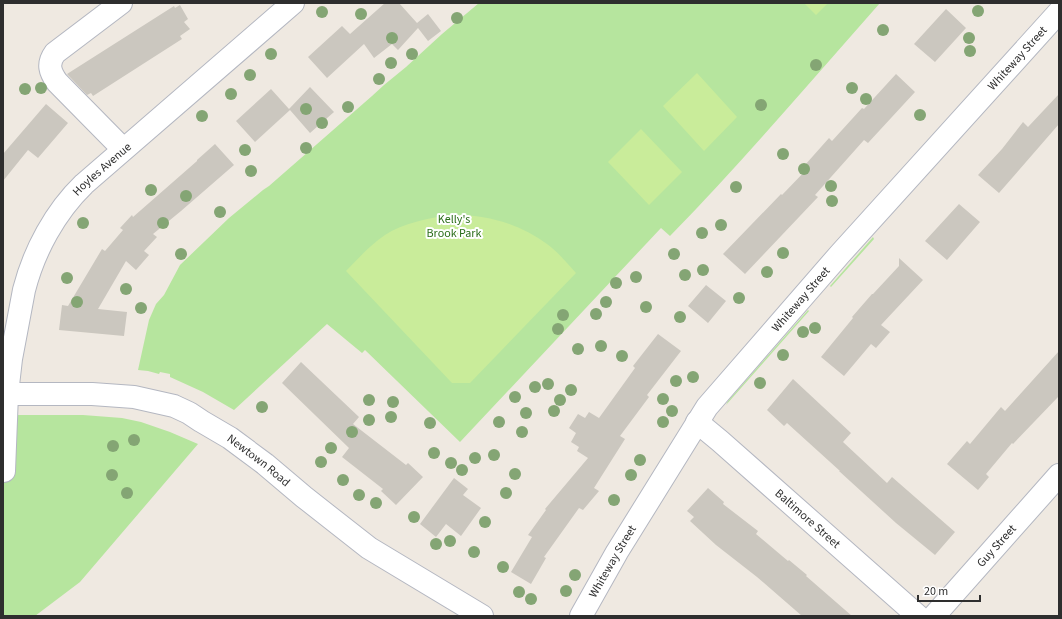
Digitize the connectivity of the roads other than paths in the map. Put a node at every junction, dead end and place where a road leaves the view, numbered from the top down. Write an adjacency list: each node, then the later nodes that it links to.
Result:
1 (121, 3): 4 (street)
2 (293, 3): 4 (street, Hoyles Avenue)
3 (1059, 12): 6 (street, Whiteway Street)
4 (123, 149): 5 (street, Hoyles Avenue)
5 (5, 394): 7 (street, Hoyles Avenue); 9 (street, Newtown Road)
6 (697, 422): 10 (street, Whiteway Street); 11 (street, Baltimore Street)
7 (4, 471)
8 (1059, 475): 12 (street, Guy Street)
9 (482, 616)
10 (581, 616)
11 (918, 616)
12 (934, 616)

